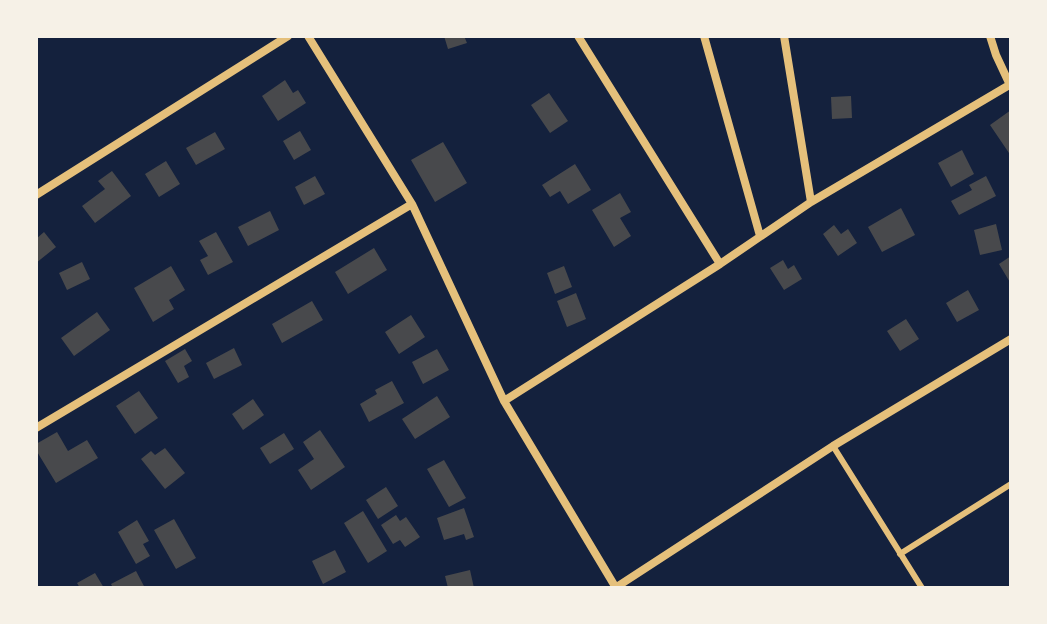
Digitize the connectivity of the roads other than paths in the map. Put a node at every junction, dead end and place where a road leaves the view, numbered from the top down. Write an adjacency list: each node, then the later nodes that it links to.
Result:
1 (288, 36): 8 (street)
2 (308, 36): 10 (street)
3 (578, 36): 12 (street)
4 (704, 36): 11 (street)
5 (784, 36): 9 (street)
6 (990, 36): 7 (street)
7 (1011, 84): 9 (street)
8 (36, 195)
9 (811, 202): 11 (street)
10 (412, 204): 14 (street); 15 (street)
11 (760, 236): 12 (street)
12 (720, 264): 14 (street)
13 (1011, 339): 16 (street)
14 (504, 401): 19 (street)
15 (36, 428)
16 (833, 446): 18 (lane); 19 (street)
17 (1011, 484): 18 (lane)
18 (900, 554): 20 (lane)
19 (616, 588)
20 (922, 588)

